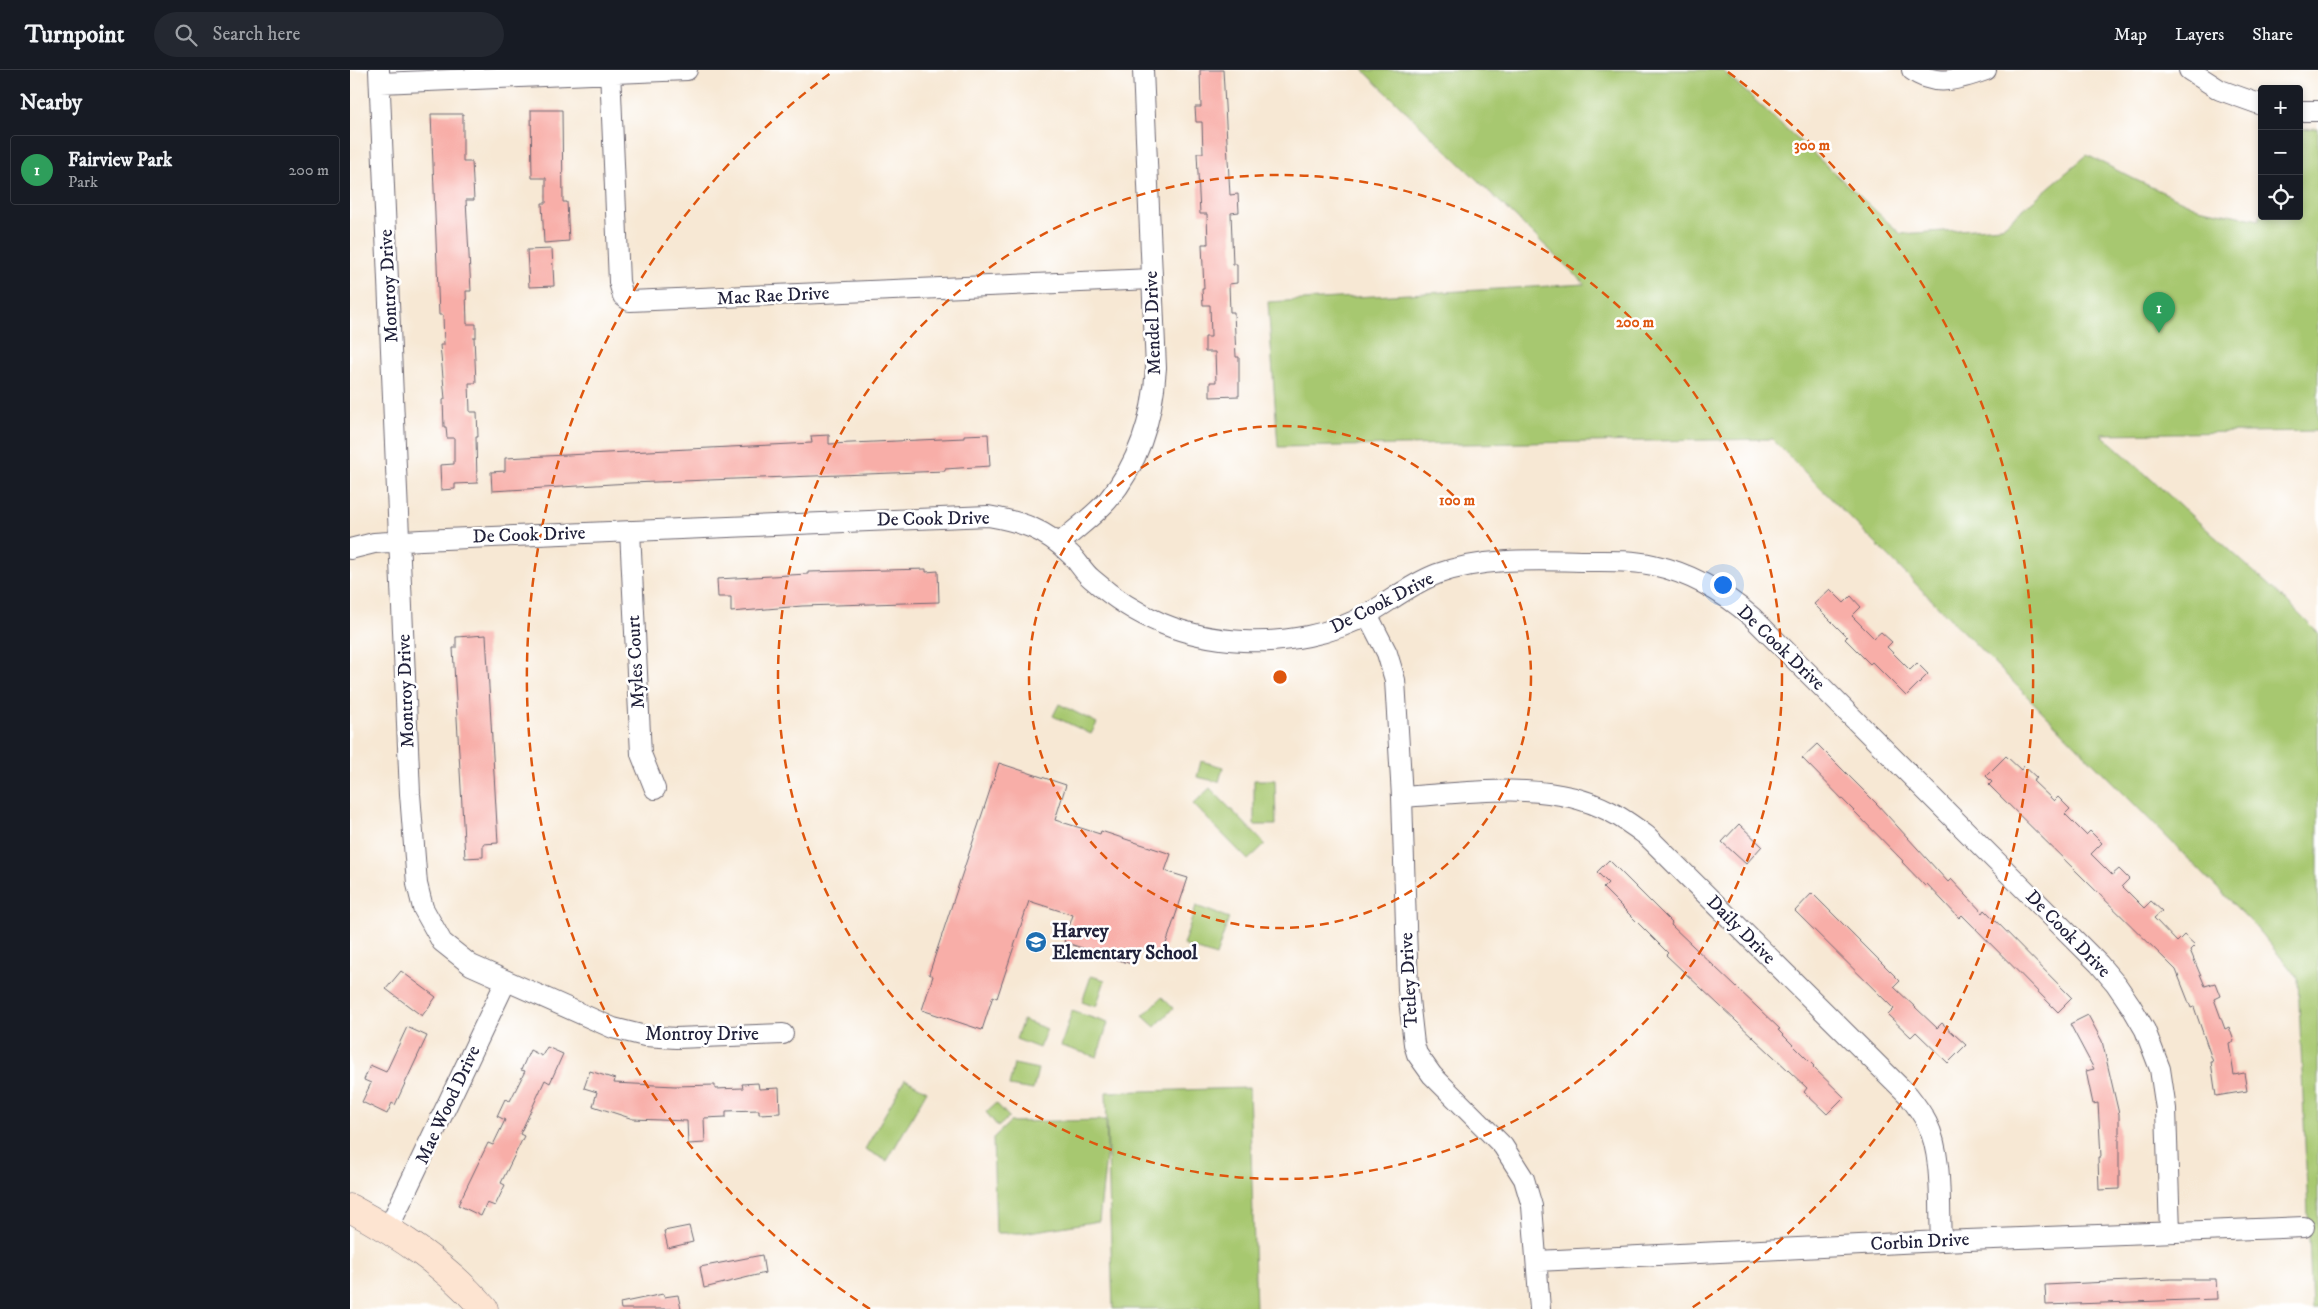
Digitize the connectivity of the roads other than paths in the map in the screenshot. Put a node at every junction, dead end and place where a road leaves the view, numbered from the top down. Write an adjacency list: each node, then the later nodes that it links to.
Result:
1 (687, 70): 6 (street)
2 (1143, 70): 11 (street, Mendel Drive)
3 (1912, 70): 4 (street)
4 (1986, 70)
5 (2189, 70): 8 (street)
6 (610, 72): 7 (street); 11 (street, Mac Rae Drive)
7 (379, 76): 13 (street, Montroy Drive)
8 (2258, 104)
9 (2303, 111): 10 (street)
10 (2318, 111)
11 (1152, 279): 14 (street, Mendel Drive)
12 (630, 531): 13 (street, De Cook Drive); 14 (street, De Cook Drive); 17 (street, Myles Court)
13 (400, 541): 15 (street, De Cook Drive); 19 (street, Montroy Drive)
14 (1059, 544): 16 (street, De Cook Drive)
15 (350, 549)
16 (1367, 614): 18 (street, Tetley Drive); 24 (street, De Cook Drive)
17 (655, 789)
18 (1402, 797): 25 (street, Daily Drive); 26 (street, Tetley Drive)
19 (506, 981): 20 (street, Montroy Drive); 23 (street, Mae Wood Drive)
20 (783, 1034)
21 (350, 1208): 23 (street)
22 (2304, 1227): 24 (street, Corbin Drive)
23 (388, 1229): 27 (street)
24 (2170, 1232): 25 (street, Corbin Drive)
25 (1941, 1241): 26 (street, Corbin Drive)
26 (1537, 1261): 28 (street, Tetley Drive)
27 (484, 1309)
28 (1540, 1309)

